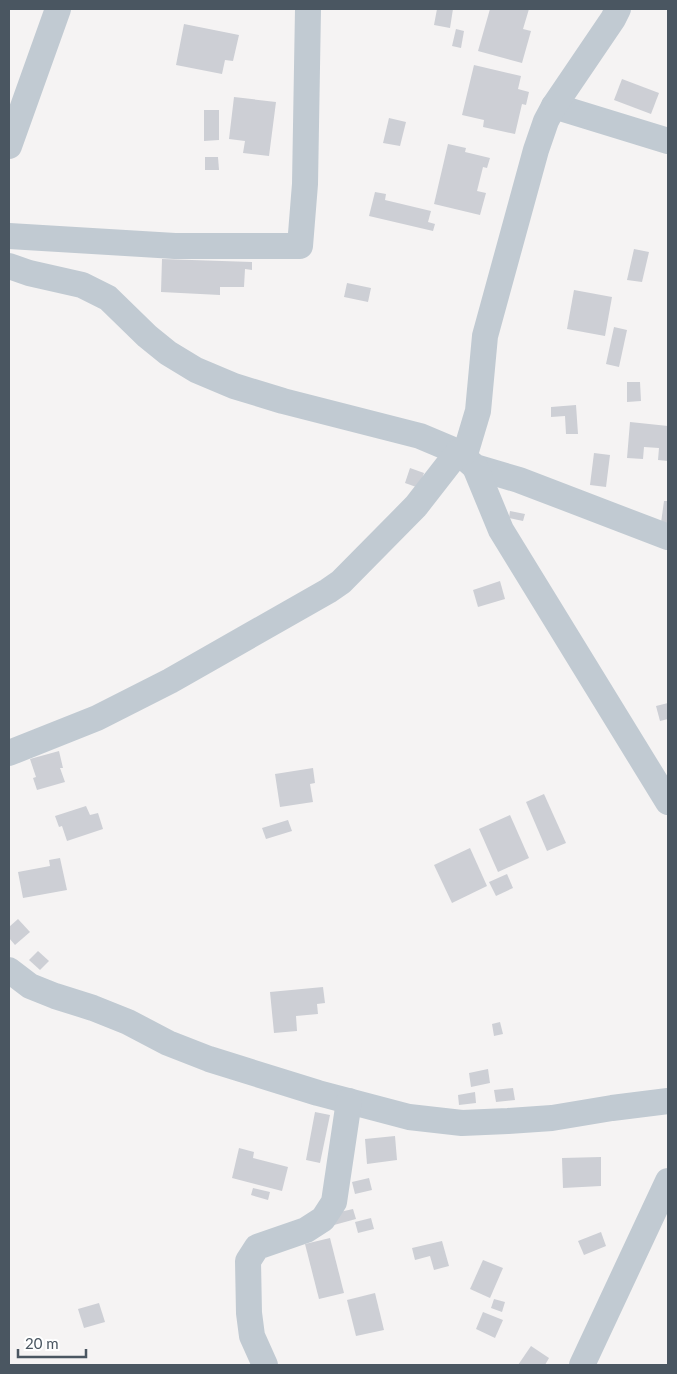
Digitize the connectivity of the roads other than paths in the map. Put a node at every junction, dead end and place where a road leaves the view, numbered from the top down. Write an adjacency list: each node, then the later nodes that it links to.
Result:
1 (58, 9): 6 (street)
2 (308, 9): 7 (street)
3 (618, 9): 4 (street)
4 (554, 106): 5 (street); 9 (street)
5 (668, 141)
6 (9, 146)
7 (9, 236)
8 (9, 266): 9 (street)
9 (467, 460): 10 (street); 11 (street); 12 (street)
10 (668, 537)
11 (9, 753)
12 (668, 802)
13 (9, 970): 15 (street)
14 (668, 1100): 15 (street)
15 (349, 1101): 17 (street)
16 (668, 1181): 18 (street)
17 (265, 1365)
18 (582, 1365)

